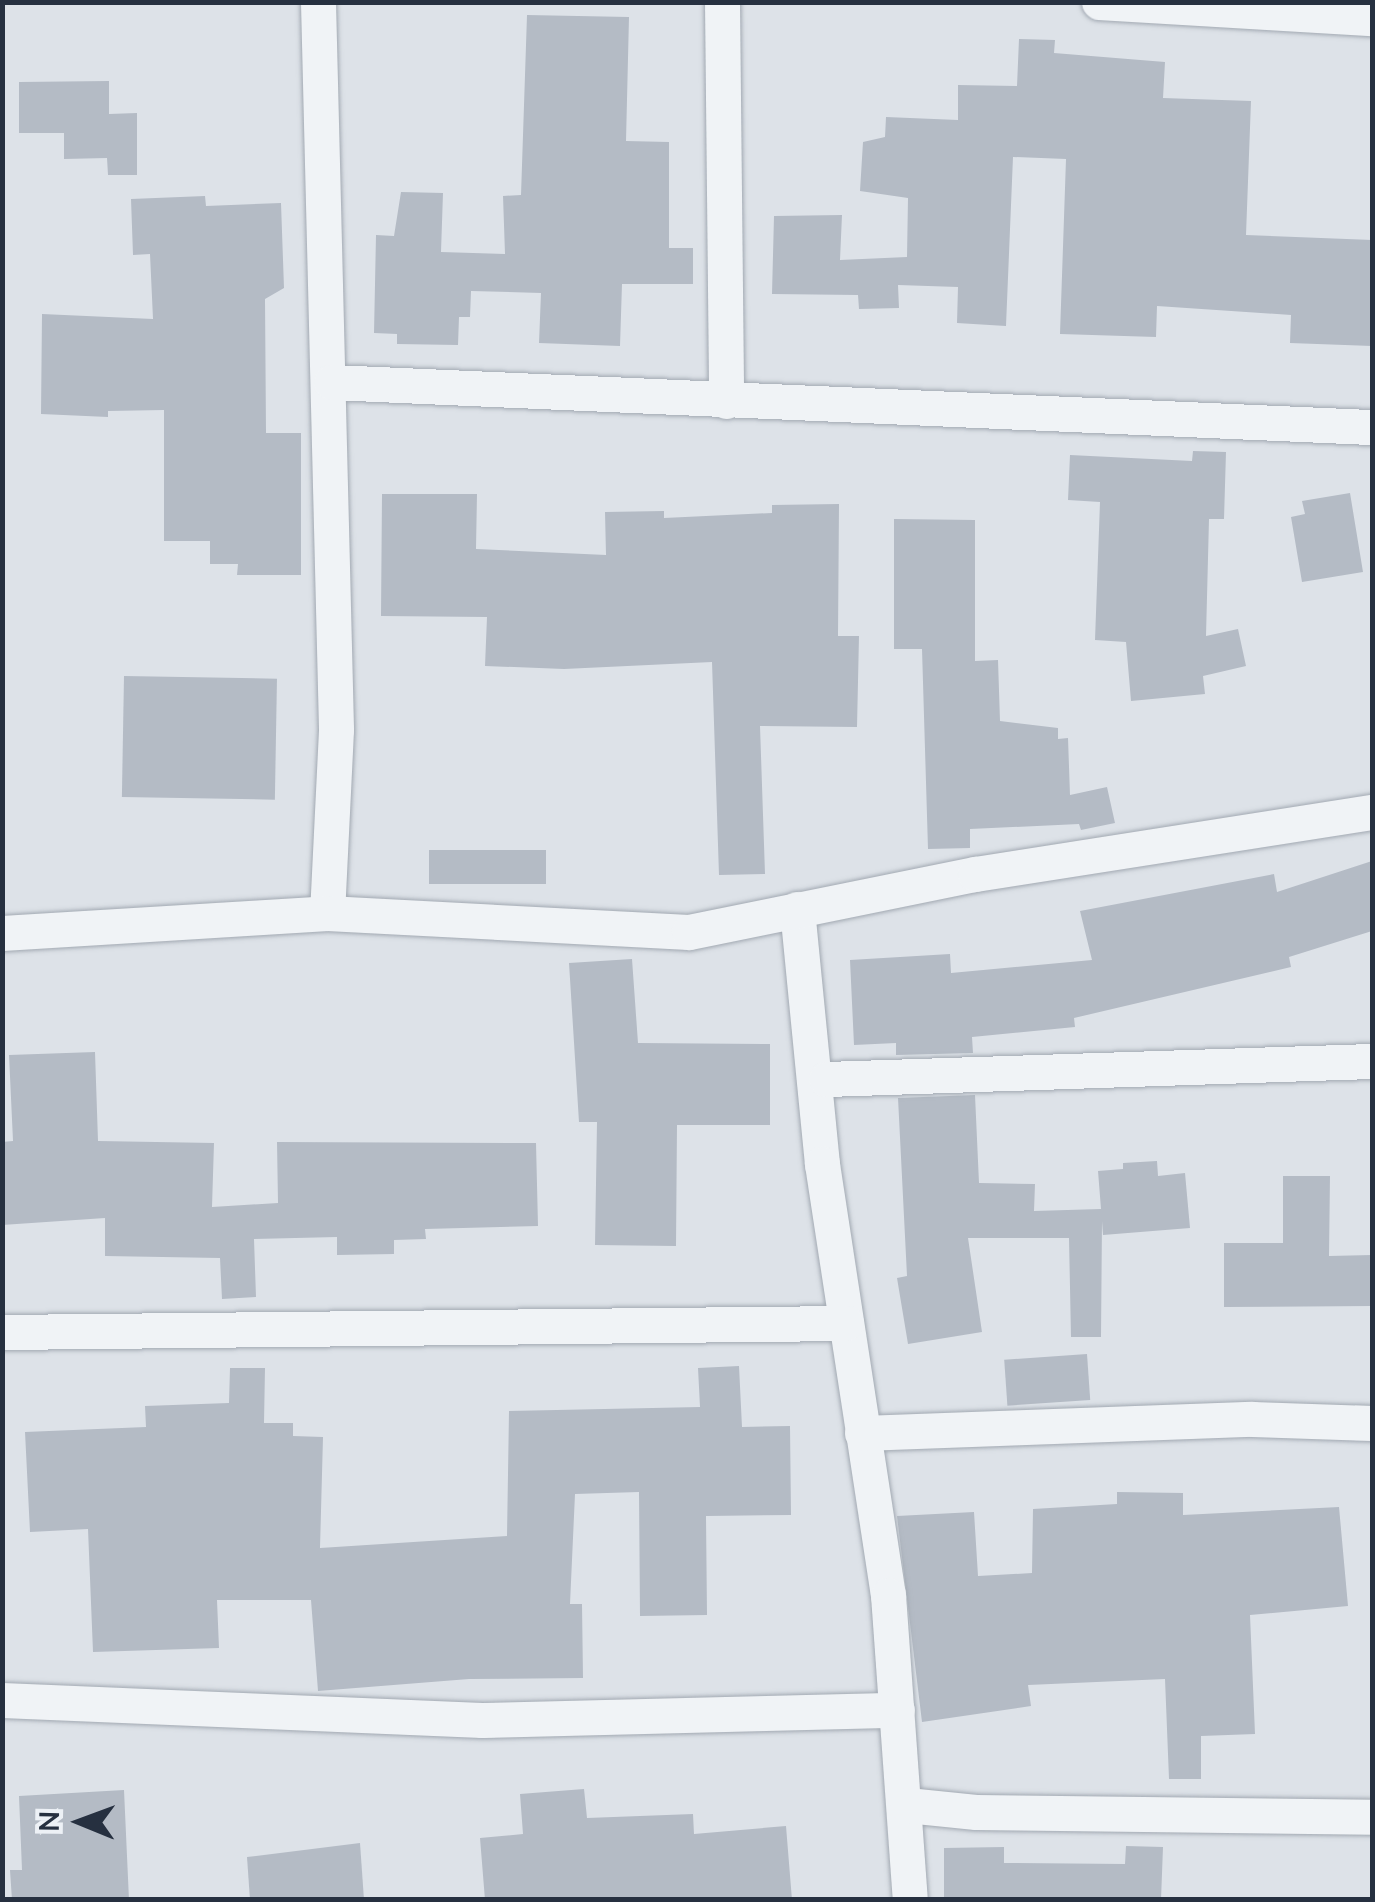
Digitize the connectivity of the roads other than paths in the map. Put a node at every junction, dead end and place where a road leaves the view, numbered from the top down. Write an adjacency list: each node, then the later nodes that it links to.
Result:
1 (318, 2): 5 (street)
2 (722, 2): 6 (street)
3 (1099, 2): 4 (street)
4 (1372, 18)
5 (331, 382): 6 (street); 10 (street)
6 (726, 401): 7 (street)
7 (1372, 427)
8 (1372, 812): 9 (street)
9 (797, 909): 10 (street); 14 (street)
10 (326, 913): 11 (street)
11 (2, 933)
12 (1372, 1062): 13 (street)
13 (826, 1080)
14 (846, 1324): 15 (street); 17 (street)
15 (2, 1332)
16 (1372, 1423): 17 (street)
17 (862, 1434): 19 (street)
18 (2, 1700): 19 (street)
19 (897, 1710): 20 (street)
20 (907, 1805): 21 (street); 22 (street)
21 (1372, 1817)
22 (910, 1900)

